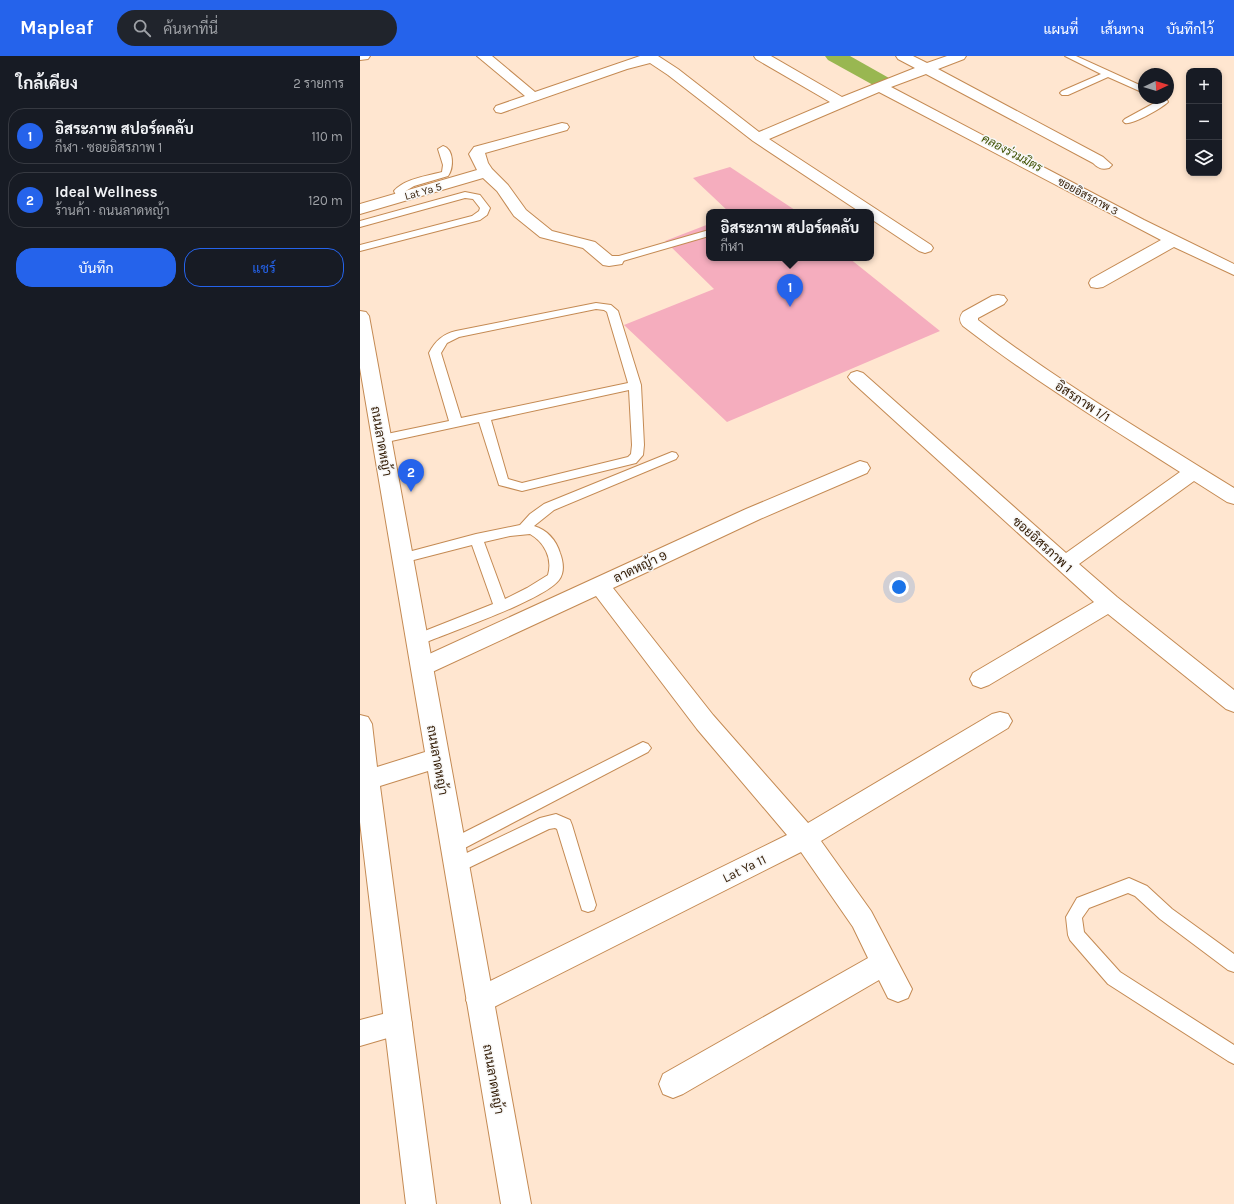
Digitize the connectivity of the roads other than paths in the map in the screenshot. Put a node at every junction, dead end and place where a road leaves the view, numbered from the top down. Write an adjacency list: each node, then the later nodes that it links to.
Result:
1 (484, 56): 10 (street)
2 (761, 56): 12 (street)
3 (903, 56): 6 (street)
4 (959, 56): 6 (street)
5 (1069, 56): 7 (lane)
6 (927, 68): 8 (street); 19 (street)
7 (1108, 74): 9 (lane); 11 (lane)
8 (880, 87): 12 (street); 27 (street, ซอยอิสรภาพ 3)
9 (1138, 87)
10 (528, 92)
11 (1065, 93)
12 (841, 102): 17 (street)
13 (1160, 104): 15 (lane)
14 (501, 109): 17 (street)
15 (1128, 121)
16 (562, 127): 20 (street)
17 (758, 138): 23 (street)
18 (443, 149): 21 (lane)
19 (1104, 165)
20 (486, 172): 21 (street, Lat Ya 5); 30 (street)
21 (402, 197): 22 (street, Lat Ya 5)
22 (360, 209)
23 (866, 209)
24 (874, 214): 29 (street)
25 (360, 224): 28 (lane)
26 (706, 234): 30 (lane)
27 (1172, 241): 31 (street, ซอยอิสรภาพ 3); 32 (street)
28 (360, 248)
29 (925, 248)
30 (616, 260)
31 (1234, 270)
32 (1097, 283)
33 (998, 300): 42 (street, อิสรภาพ 1/1)
34 (360, 316): 39 (street, ถนนลาดหญ้า)
35 (857, 377): 47 (street, ซอยอิสรภาพ 1)
36 (635, 385): 37 (lane); 37 (lane); 38 (lane)
37 (484, 418): 38 (lane)
38 (456, 423): 39 (lane)
39 (382, 439): 46 (street, ถนนลาดหญ้า)
40 (672, 456): 44 (lane)
41 (860, 468): 48 (street, ลาดหญ้า 9)
42 (1193, 472): 43 (street, อิสรภาพ 1/1); 47 (street)
43 (1234, 496)
44 (523, 530): 45 (lane); 50 (lane)
45 (476, 539): 46 (lane); 50 (lane)
46 (402, 558): 51 (street, ถนนลาดหญ้า)
47 (1065, 564): 49 (street, ซอยอิสรภาพ 1)
48 (599, 585): 52 (street, ลาดหญ้า 9); 60 (street)
49 (1109, 603): 53 (street); 54 (street, ซอยอิสรภาพ 1)
50 (500, 606): 51 (lane)
51 (416, 640): 52 (street, ถนนลาดหญ้า)
52 (422, 667): 58 (street, ถนนลาดหญ้า)
53 (981, 679)
54 (1234, 703)
55 (1000, 721): 60 (street, Lat Ya 11)
56 (360, 724): 59 (street)
57 (642, 748): 61 (lane)
58 (437, 758): 59 (street); 61 (street, ถนนลาดหญ้า)
59 (364, 781): 67 (street)
60 (805, 838): 63 (street); 66 (street, Lat Ya 11)
61 (454, 856): 62 (lane); 66 (street, ถนนลาดหญ้า)
62 (588, 904)
63 (884, 962): 65 (street); 70 (street)
64 (1234, 964): 69 (lane)
65 (898, 989)
66 (480, 1000): 72 (street, ถนนลาดหญ้า)
67 (398, 1023): 68 (street); 71 (street)
68 (360, 1034)
69 (1234, 1055)
70 (673, 1084)
71 (421, 1204)
72 (516, 1204)

